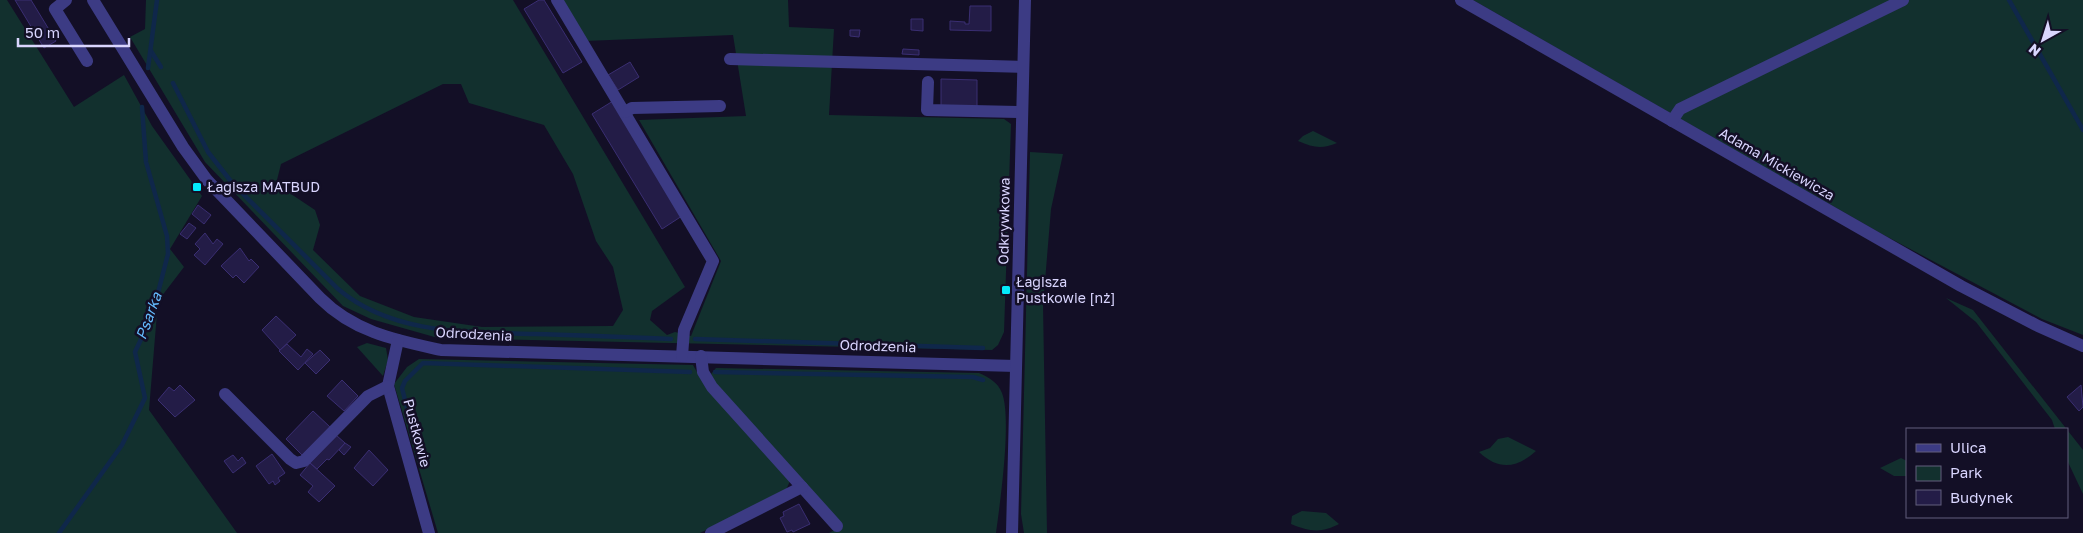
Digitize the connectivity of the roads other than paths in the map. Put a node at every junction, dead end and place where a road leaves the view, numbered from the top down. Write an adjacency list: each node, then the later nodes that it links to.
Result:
1 (66, 0): 8 (street)
2 (93, 0): 15 (street, Odrodzenia)
3 (557, 0): 12 (street)
4 (1025, 0): 9 (street, Odkrywkowa)
5 (1461, 0): 14 (street, Adama Mickiewicza)
6 (1903, 0): 14 (street)
7 (730, 59): 9 (street)
8 (87, 61)
9 (1023, 67): 13 (street, Odkrywkowa)
10 (928, 82): 13 (street)
11 (720, 106): 12 (street)
12 (625, 112): 17 (street)
13 (1022, 112): 19 (street, Odkrywkowa)
14 (1672, 121): 16 (street, Adama Mickiewicza)
15 (398, 340): 17 (street, Odrodzenia); 20 (street, Pustkowie)
16 (2083, 346)
17 (682, 356): 18 (street, Odrodzenia)
18 (701, 356): 19 (street, Odrodzenia); 22 (street)
19 (1016, 366): 26 (street, Odkrywkowa)
20 (388, 386): 21 (street); 24 (street, Pustkowie)
21 (225, 394)
22 (802, 487): 23 (street); 25 (street)
23 (837, 526)
24 (429, 533)
25 (711, 533)
26 (1012, 533)

